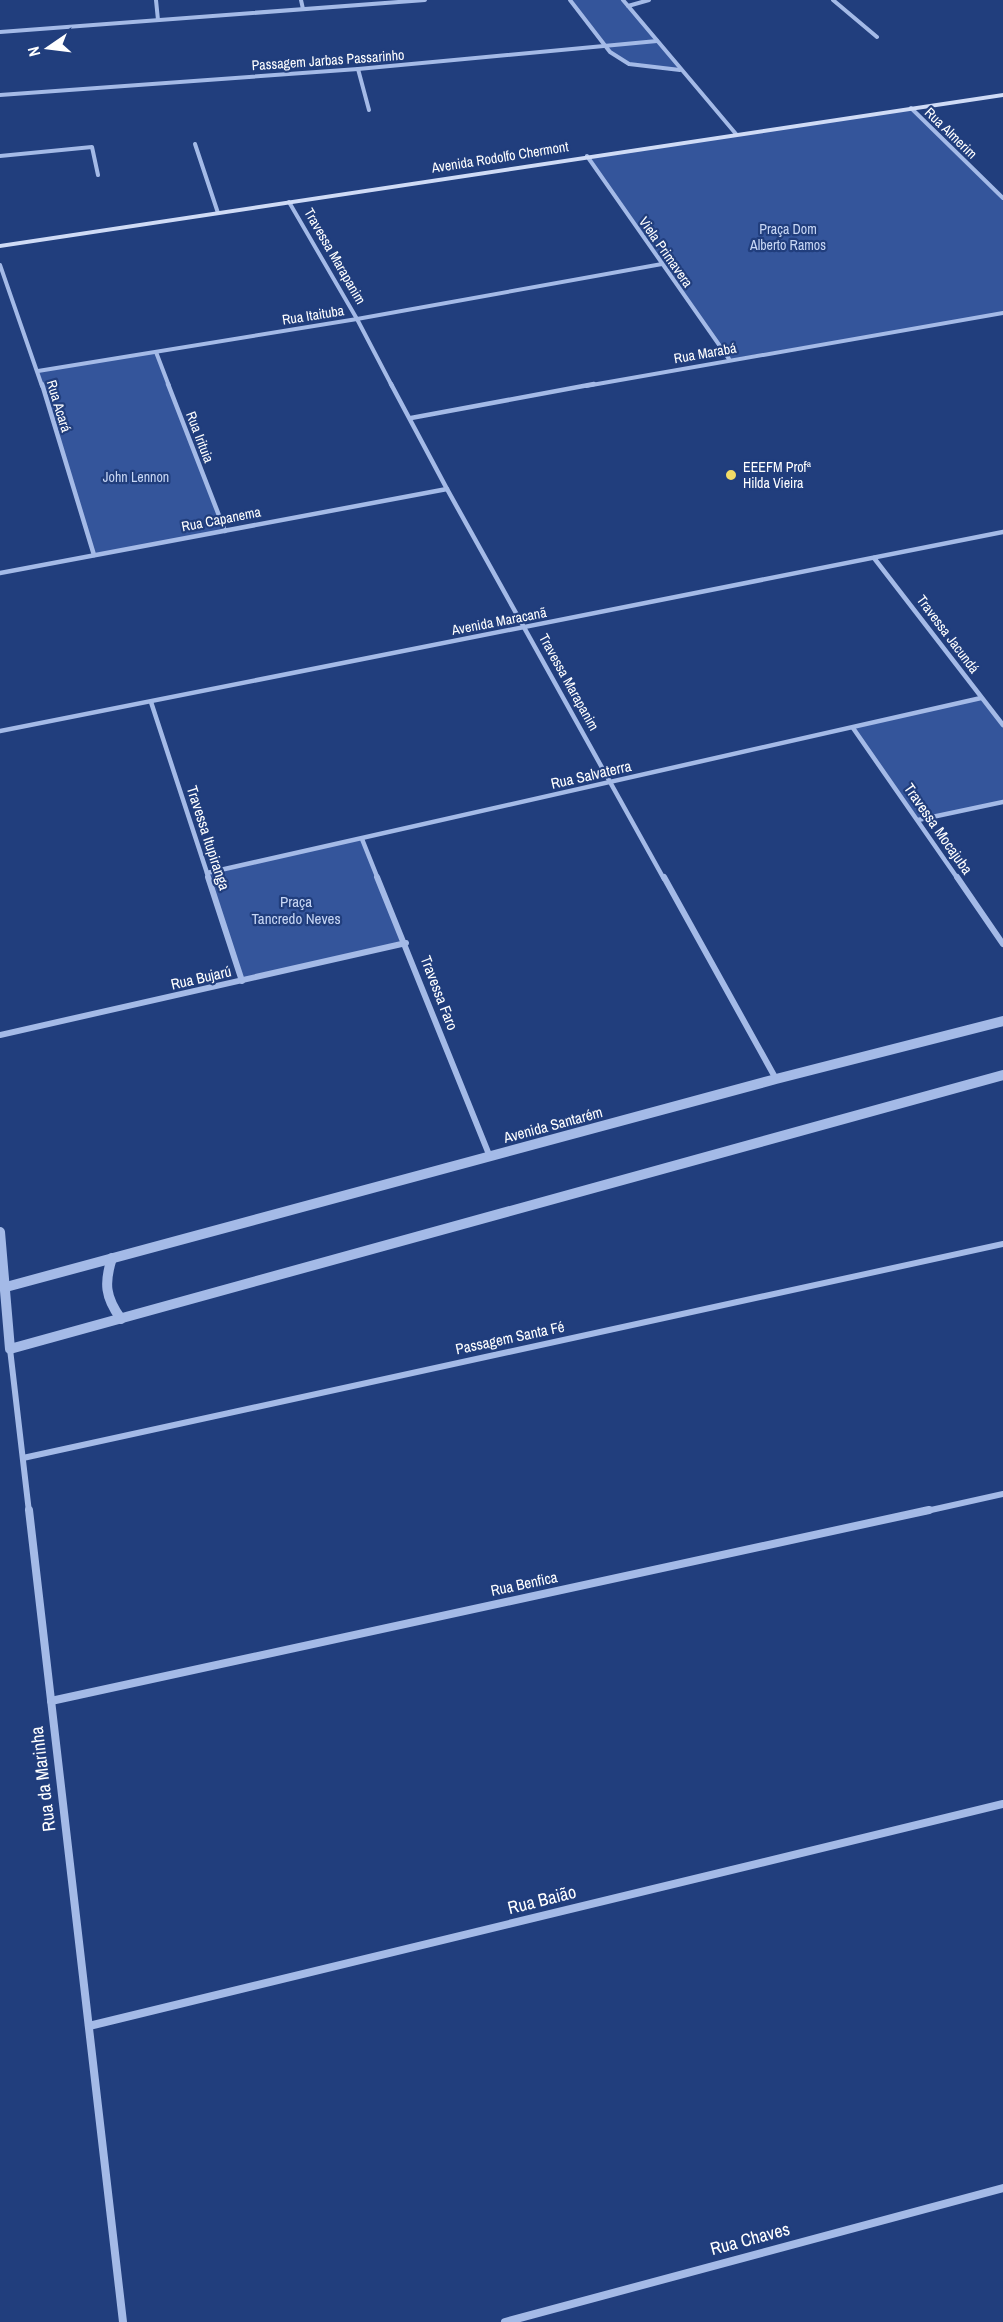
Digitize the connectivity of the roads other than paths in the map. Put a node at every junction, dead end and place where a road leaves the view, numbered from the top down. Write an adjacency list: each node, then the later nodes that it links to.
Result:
1 (156, 0): 10 (street)
2 (301, 0): 9 (street)
3 (425, 0): 9 (street)
4 (570, 0): 14 (street)
5 (623, 0): 8 (street)
6 (649, 0): 8 (street)
7 (833, 0): 12 (street)
8 (628, 6): 13 (street)
9 (303, 9): 10 (street)
10 (159, 20): 11 (street)
11 (0, 32)
12 (877, 37)
13 (657, 41): 14 (street, Passagem Jarbas Passarinho); 16 (street)
14 (606, 47): 15 (street, Passagem Jarbas Passarinho); 16 (street)
15 (358, 69): 17 (street, Passagem Jarbas Passarinho); 20 (street)
16 (680, 70): 21 (street)
17 (0, 95)
18 (1003, 95): 19 (main road, Avenida Rodolfo Chermont)
19 (911, 108): 21 (main road, Avenida Rodolfo Chermont); 26 (street, Rua Almerim)
20 (369, 110)
21 (736, 134): 24 (main road, Avenida Rodolfo Chermont)
22 (195, 144): 28 (street)
23 (0, 156): 25 (street)
24 (587, 156): 27 (main road, Avenida Rodolfo Chermont); 30 (street, Viela Primavera)
25 (98, 175)
26 (1003, 198)
27 (289, 202): 28 (main road, Avenida Rodolfo Chermont); 33 (street, Travessa Marapanim)
28 (218, 213): 29 (main road, Avenida Rodolfo Chermont)
29 (0, 246)
30 (662, 264): 33 (street, Rua Itaituba); 35 (street, Viela Primavera)
31 (0, 265): 36 (street, Rua Acará)
32 (1003, 313): 35 (street, Rua Marabá)
33 (357, 319): 34 (street, Rua Itaituba); 37 (street, Travessa Marapanim)
34 (156, 352): 36 (street, Rua Itaituba); 39 (street, Rua Irituia)
35 (729, 359): 37 (street, Rua Marabá)
36 (38, 371): 41 (street, Rua Acará)
37 (411, 418): 38 (street, Travessa Marapanim)
38 (447, 489): 39 (street, Rua Capanema); 44 (street, Travessa Marapanim)
39 (225, 531): 41 (street, Rua Capanema)
40 (1003, 532): 42 (street, Avenida Maracanã)
41 (94, 555): 43 (street, Rua Capanema)
42 (874, 558): 44 (street, Avenida Maracanã); 45 (street, Travessa Jacundá)
43 (0, 573)
44 (526, 628): 46 (street, Avenida Maracanã); 50 (street, Travessa Marapanim)
45 (981, 698): 47 (street, Travessa Jacundá); 48 (street, Rua Salvaterra)
46 (151, 702): 49 (street, Avenida Maracanã); 54 (street, Travessa Itupiranga)
47 (1003, 725)
48 (854, 729): 50 (street, Rua Salvaterra); 52 (street, Travessa Mocajuba)
49 (0, 731)
50 (610, 782): 53 (street, Rua Salvaterra); 61 (street, Travessa Marapanim)
51 (1003, 802): 52 (street)
52 (918, 820): 56 (street, Travessa Mocajuba)
53 (362, 839): 54 (street, Rua Salvaterra); 55 (street, Travessa Faro)
54 (207, 873): 57 (street, Travessa Itupiranga)
55 (406, 943): 57 (street, Rua Bujarú); 62 (street, Travessa Faro)
56 (1003, 944)
57 (242, 981): 59 (street, Rua Bujarú)
58 (1003, 1021): 61 (street, Avenida Santarém)
59 (0, 1035)
60 (1003, 1075): 67 (street)
61 (776, 1079): 62 (street, Avenida Santarém)
62 (490, 1157): 65 (street, Avenida Santarém)
63 (0, 1232): 66 (street, Rua da Marinha)
64 (1003, 1244): 69 (street, Passagem Santa Fé)
65 (112, 1258): 66 (street, Avenida Santarém); 67 (street)
66 (6, 1287): 68 (street, Rua da Marinha)
67 (121, 1319): 68 (street)
68 (10, 1349): 69 (street, Rua da Marinha)
69 (23, 1458): 71 (street, Rua da Marinha)
70 (1003, 1494): 71 (street, Rua Benfica)
71 (51, 1701): 73 (street, Rua da Marinha)
72 (1003, 1804): 73 (street, Rua Baião)
73 (89, 2026): 75 (street, Rua da Marinha)
74 (1003, 2188): 76 (street, Rua Chaves)
75 (123, 2322)
76 (505, 2322)

